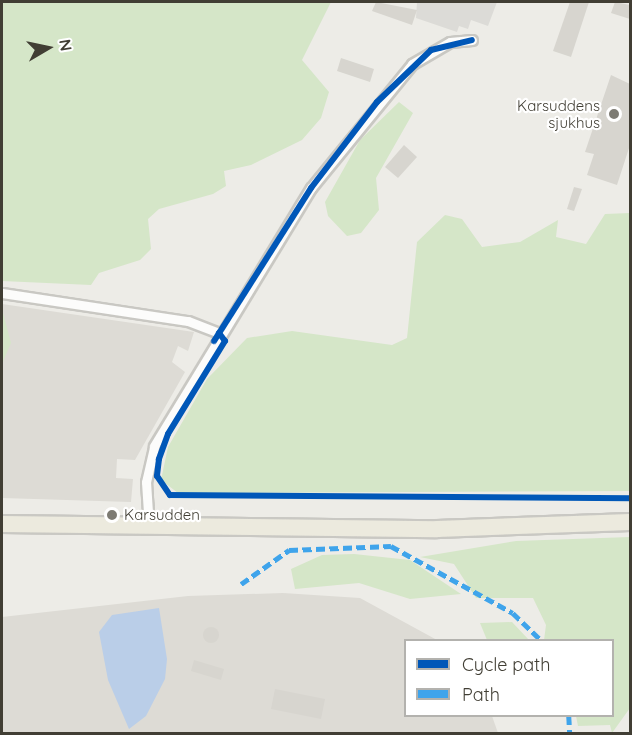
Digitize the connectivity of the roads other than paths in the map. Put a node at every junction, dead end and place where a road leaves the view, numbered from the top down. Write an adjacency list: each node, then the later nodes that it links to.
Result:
1 (472, 40): 3 (street)
2 (2, 293): 3 (street)
3 (219, 333): 6 (street)
4 (630, 522): 6 (highway)
5 (2, 524): 6 (highway)
6 (149, 528)

